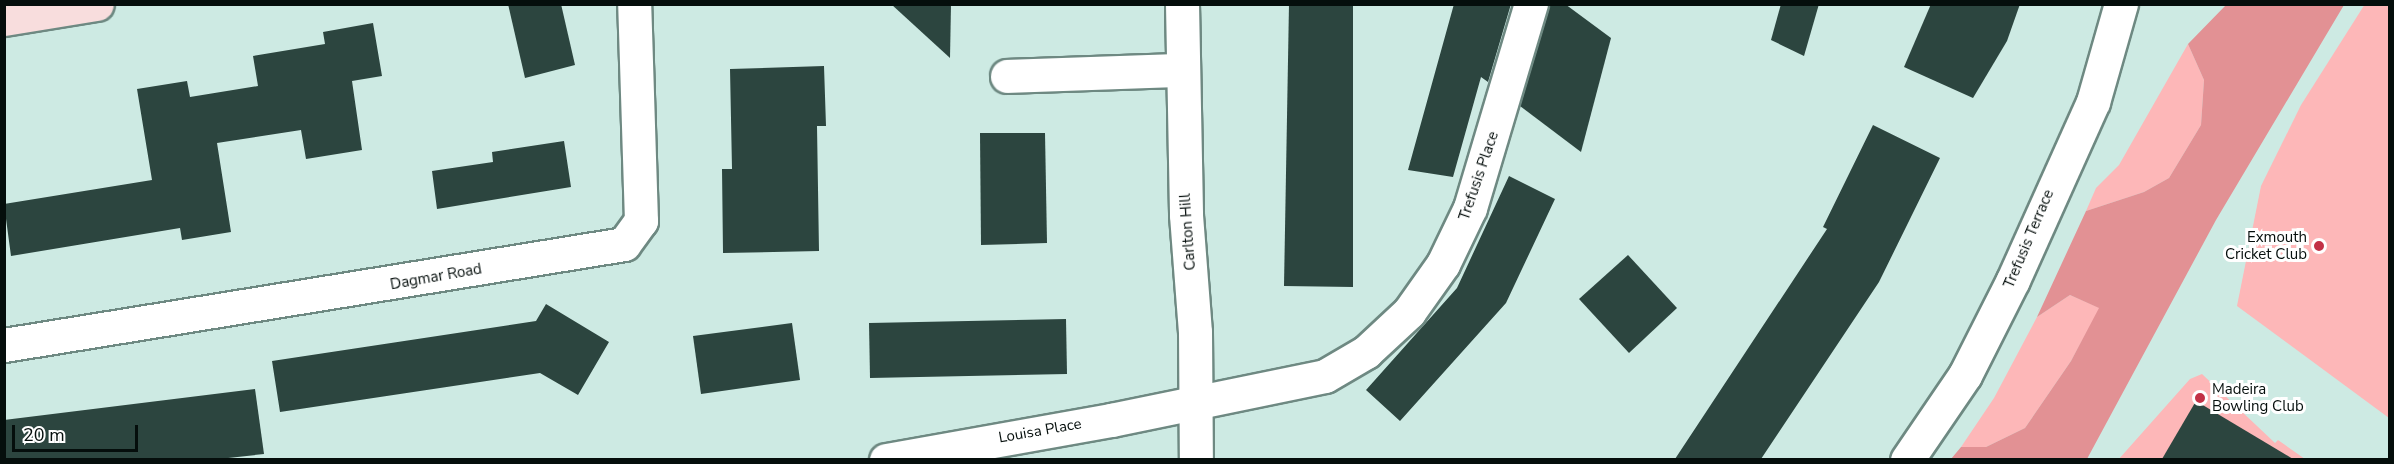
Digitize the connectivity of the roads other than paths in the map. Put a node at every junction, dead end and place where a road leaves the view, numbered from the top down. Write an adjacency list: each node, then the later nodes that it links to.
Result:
1 (97, 4): 6 (main road)
2 (634, 4): 9 (street, Dagmar Road)
3 (1182, 4): 7 (street, Carlton Hill)
4 (1531, 4): 10 (street, Trefusis Place)
5 (2121, 4): 13 (street, Trefusis Terrace)
6 (4, 19)
7 (1182, 70): 8 (street); 10 (street, Carlton Hill)
8 (1006, 76)
9 (4, 345)
10 (1194, 404): 11 (street, Louisa Place); 12 (street, Carlton Hill)
11 (886, 459)
12 (1196, 459)
13 (1907, 459)

